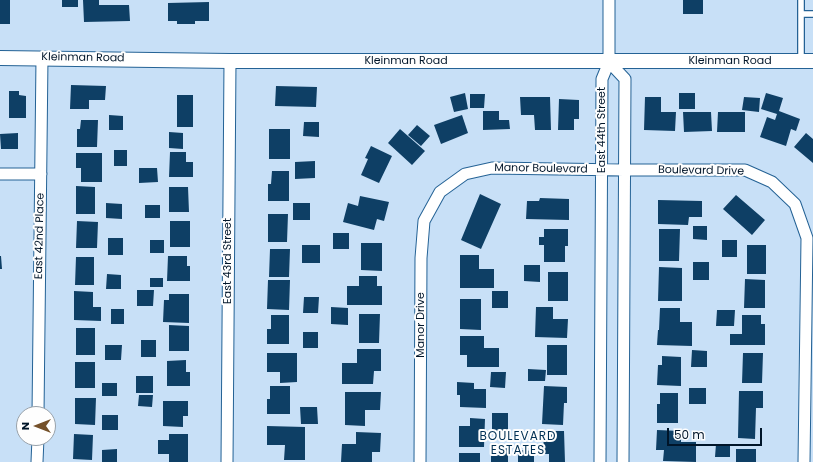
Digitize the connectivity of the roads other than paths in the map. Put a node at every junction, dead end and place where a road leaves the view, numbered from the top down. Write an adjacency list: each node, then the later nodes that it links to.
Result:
1 (609, 0): 9 (street)
2 (801, 0): 3 (lane)
3 (801, 14): 4 (lane); 8 (lane)
4 (813, 14)
5 (0, 58): 6 (street, Kleinman Road)
6 (42, 58): 7 (street, Kleinman Road); 13 (street, East 42nd Place)
7 (230, 61): 9 (street, Kleinman Road); 18 (street, East 43rd Street)
8 (807, 61): 9 (street, Kleinman Road)
9 (609, 62): 10 (street, East 44th Street); 11 (street, East 44th Street)
10 (602, 170): 11 (street, Manor Boulevard); 14 (street, Manor Boulevard); 20 (street, East 44th Street)
11 (624, 170): 21 (street, East 44th Street); 22 (street, Boulevard Drive)
12 (0, 174): 13 (street)
13 (41, 174): 15 (street, East 42nd Place)
14 (440, 192): 19 (street, Manor Drive)
15 (38, 406)
16 (38, 446): 17 (street)
17 (37, 462)
18 (227, 462)
19 (420, 462)
20 (600, 462)
21 (623, 462)
22 (804, 462)

